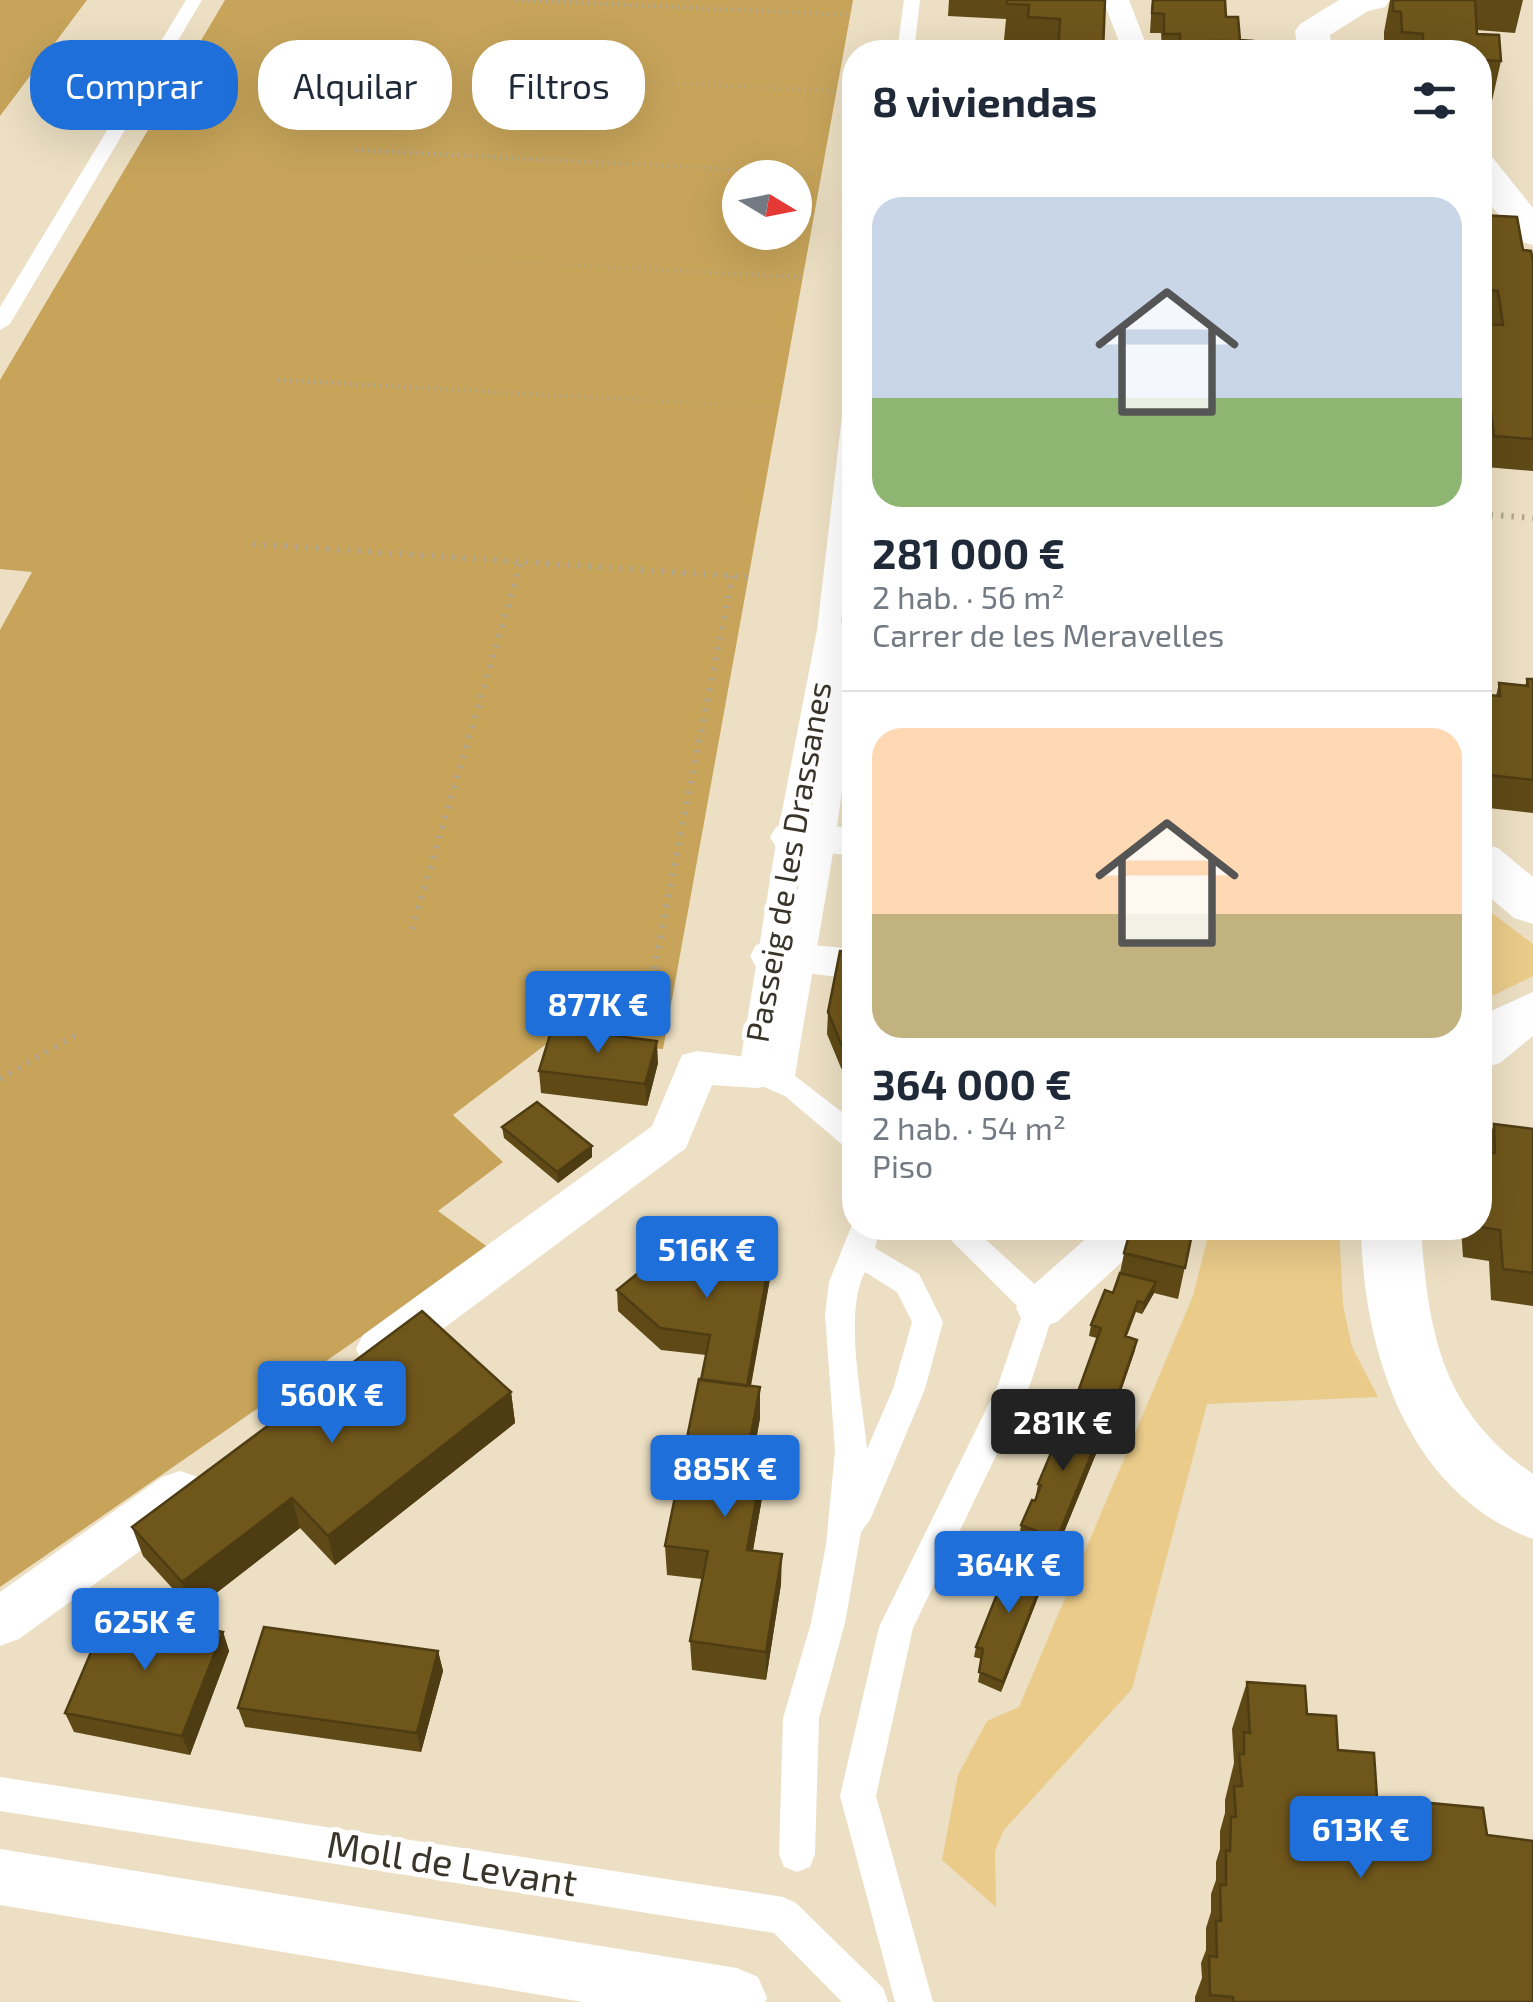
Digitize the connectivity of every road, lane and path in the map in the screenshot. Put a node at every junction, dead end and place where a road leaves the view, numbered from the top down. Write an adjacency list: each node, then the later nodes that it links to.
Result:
1 (194, 0): 18 (lane)
2 (516, 0): 6 (path)
3 (912, 0): 7 (lane)
4 (1116, 0): 8 (street)
5 (1373, 0): 9 (street)
6 (850, 16)
7 (907, 40)
8 (1131, 40)
9 (1313, 40)
10 (452, 72): 11 (path)
11 (836, 91)
12 (356, 150): 13 (path)
13 (822, 174)
14 (1492, 181): 15 (street)
15 (1533, 232)
16 (333, 252): 17 (path)
17 (804, 277)
18 (0, 324)
19 (278, 380): 20 (path)
20 (779, 408)
21 (842, 506): 29 (lane, Passeig de les Drassanes)
22 (1492, 515): 23 (path)
23 (1533, 518)
24 (253, 544): 25 (path)
25 (521, 562): 27 (path); 32 (path)
26 (732, 576): 38 (path)
27 (749, 577)
28 (842, 756): 29 (lane, Passeig de les Drassanes)
29 (821, 840): 33 (lane, Passeig de les Drassanes)
30 (1492, 872): 31 (street)
31 (1533, 905)
32 (412, 929)
33 (784, 958): 34 (street); 39 (lane, Passeig de les Drassanes)
34 (842, 963)
35 (1533, 1012): 37 (street)
36 (76, 1035): 40 (path)
37 (1492, 1037)
38 (640, 1041)
39 (769, 1075): 41 (lane, Passeig de les Drassanes); 47 (street)
40 (0, 1079)
41 (842, 1129)
42 (862, 1240): 50 (lane); 50 (lane)
43 (967, 1240): 46 (lane)
44 (1116, 1240): 46 (street)
45 (1391, 1240): 49 (street)
46 (1040, 1308): 57 (lane)
47 (352, 1369)
48 (208, 1472): 51 (street)
49 (1533, 1510)
50 (843, 1545): 53 (lane)
51 (0, 1622)
52 (0, 1794): 56 (lane, Moll de Levant)
53 (798, 1854)
54 (0, 1877): 55 (street)
55 (737, 1998)
56 (869, 2002)
57 (914, 2002)

